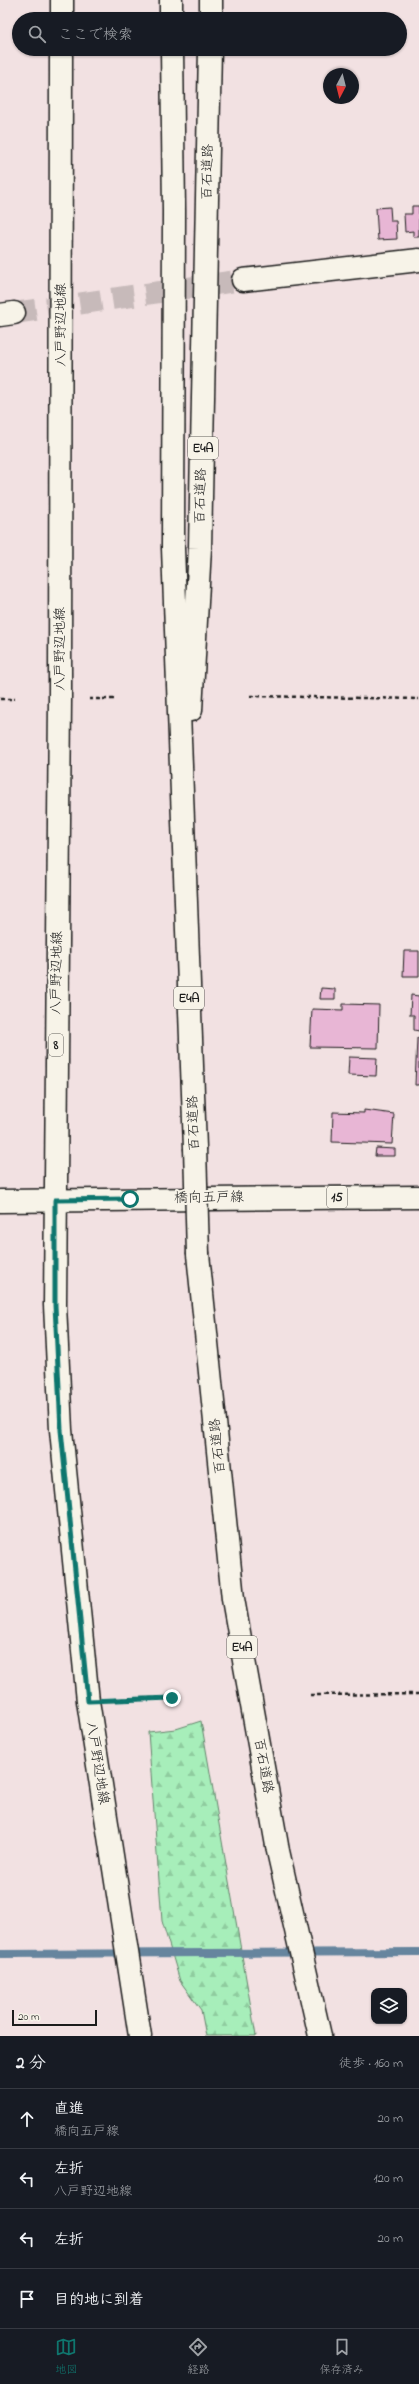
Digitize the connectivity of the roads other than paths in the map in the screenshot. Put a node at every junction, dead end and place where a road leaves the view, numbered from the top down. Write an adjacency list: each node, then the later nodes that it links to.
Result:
1 (62, 0): 4 (main road)
2 (171, 0): 5 (main road)
3 (211, 0): 6 (main road)
4 (62, 12)
5 (171, 12)
6 (211, 12)
7 (62, 56): 14 (main road, 八戸野辺地線 / 8)
8 (172, 56): 12 (main road, 百石道路 / E4A)
9 (210, 56): 12 (main road, 百石道路 / E4A)
10 (419, 260): 11 (main road)
11 (243, 280)
12 (184, 847): 17 (main road, 百石道路 / E4A, bridge)
13 (419, 1197): 14 (main road, 橋向五戸線 / 15)
14 (55, 1200): 15 (main road, 橋向五戸線 / 15); 16 (main road, 八戸野辺地線 / 8)
15 (0, 1201)
16 (140, 2036)
17 (320, 2036)

